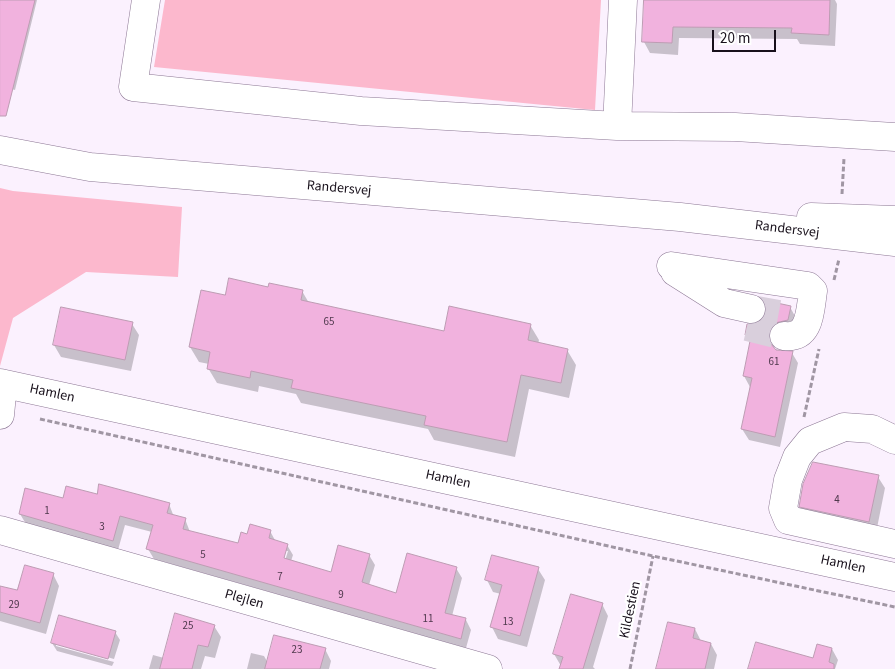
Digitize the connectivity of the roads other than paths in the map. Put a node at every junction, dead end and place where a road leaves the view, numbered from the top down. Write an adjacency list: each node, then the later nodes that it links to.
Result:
1 (146, 0): 3 (street)
2 (623, 0): 3 (street)
3 (617, 126): 4 (street)
4 (895, 137)
5 (0, 150): 7 (street, Randersvej)
6 (765, 216): 7 (street, Randersvej); 8 (street, Randersvej); 8 (street)
7 (680, 217): 9 (street, Randersvej)
8 (895, 219)
9 (895, 242)
10 (749, 318): 11 (street)
11 (794, 324)
12 (1, 398): 16 (street, Hamlen)
13 (895, 440): 15 (street)
14 (0, 530): 17 (street, Plejlen)
15 (895, 544)
16 (895, 577)
17 (488, 669)

